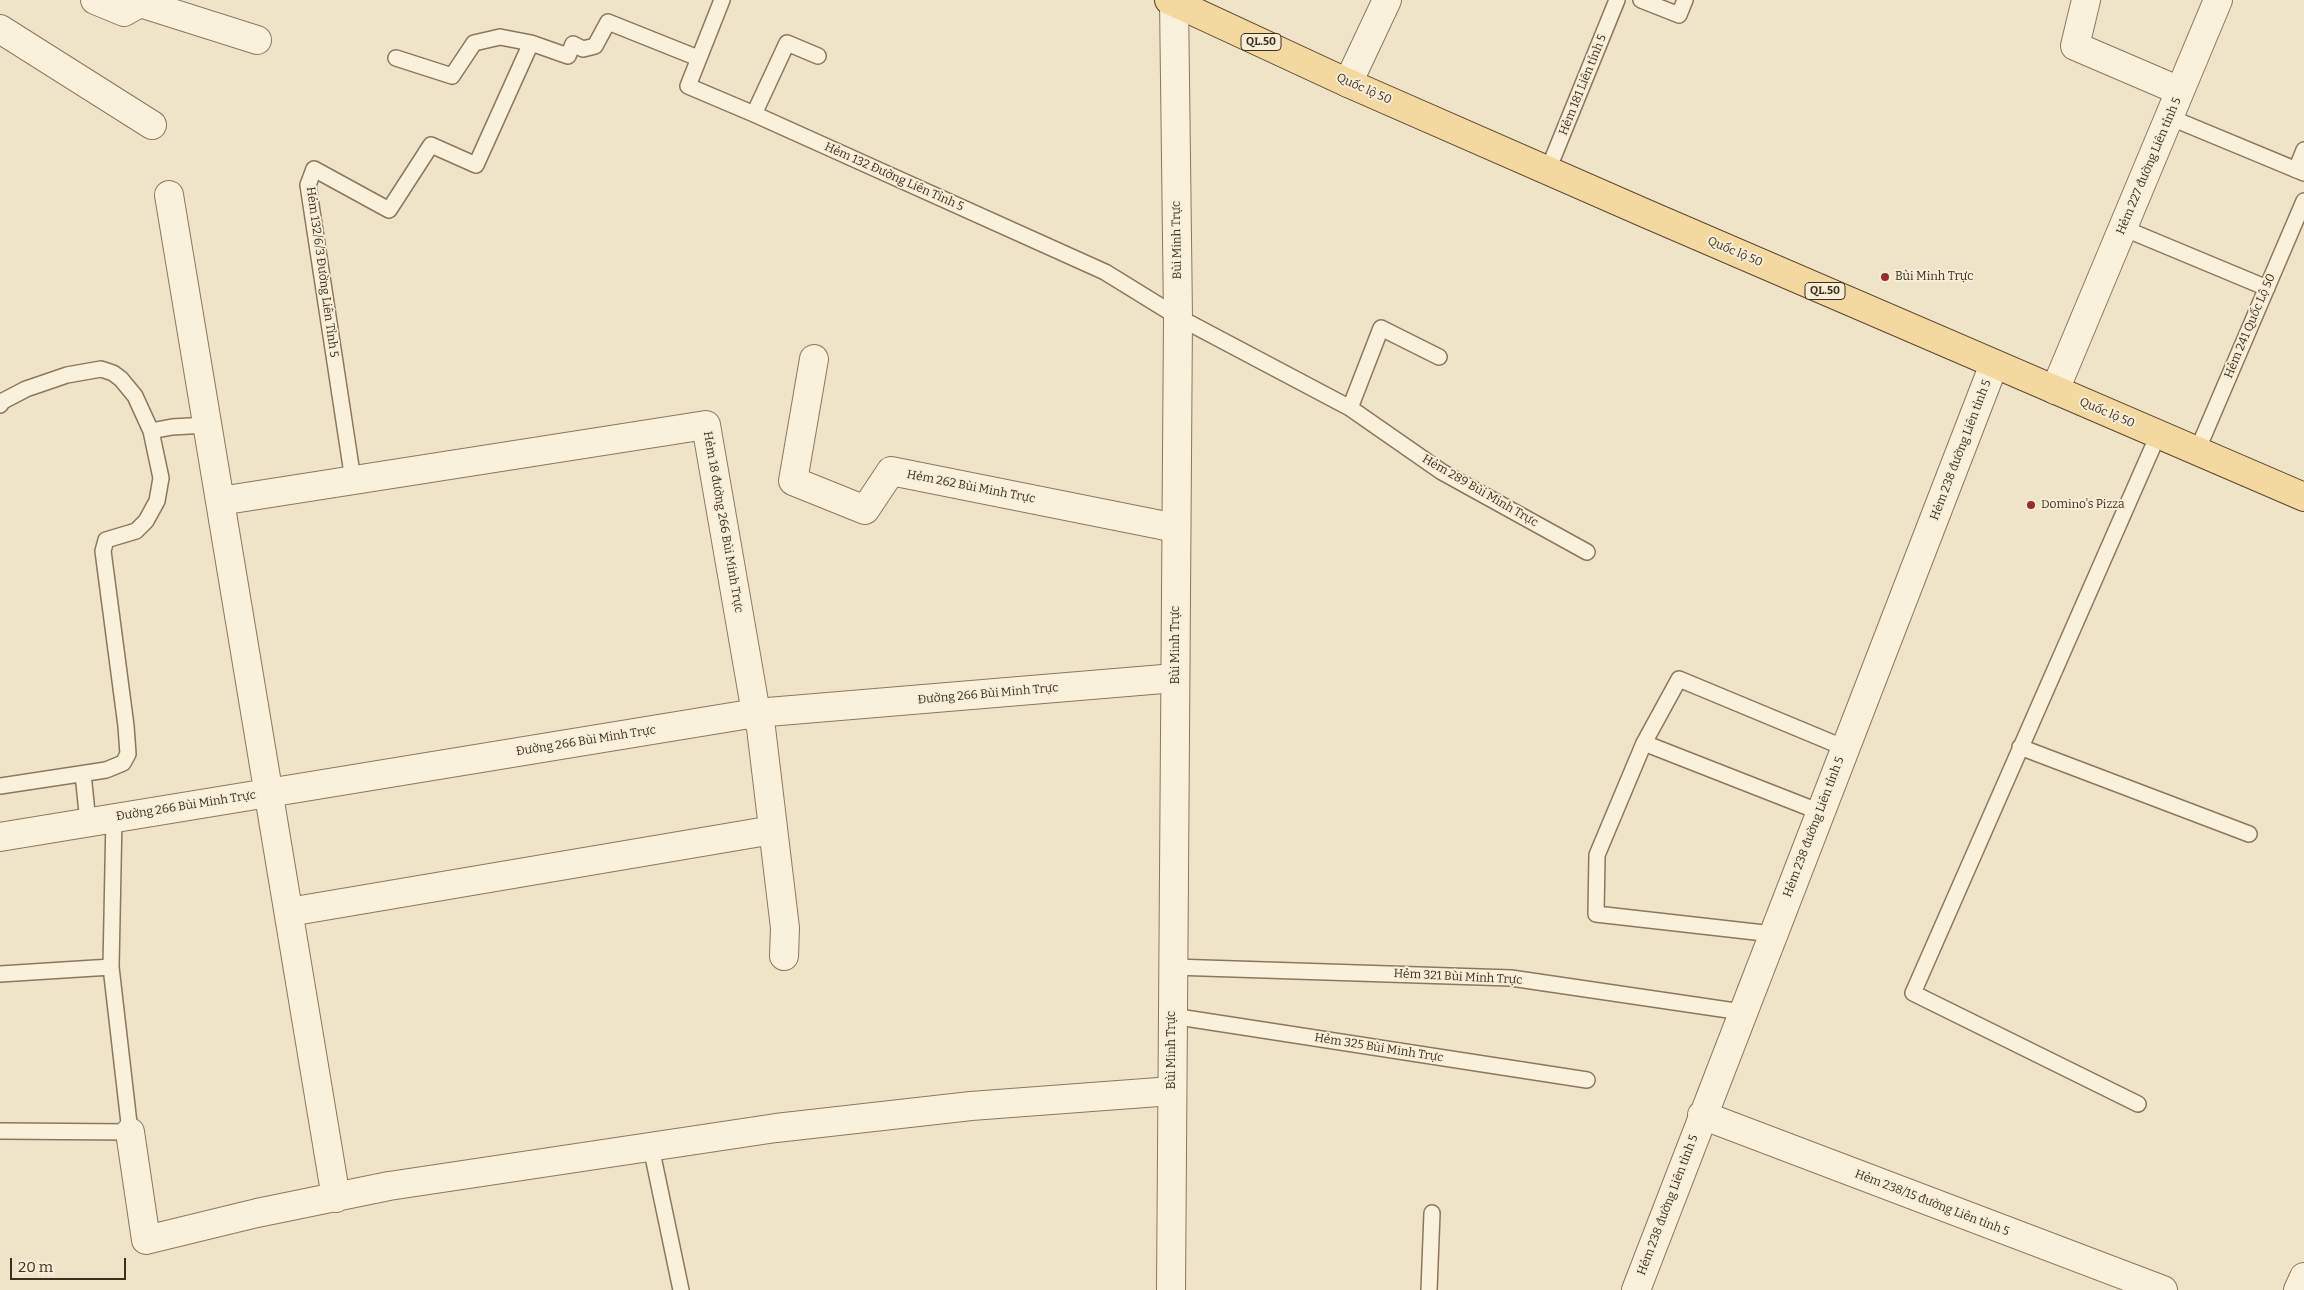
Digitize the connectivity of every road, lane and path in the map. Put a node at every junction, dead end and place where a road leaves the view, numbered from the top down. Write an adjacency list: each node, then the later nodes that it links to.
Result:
1 (95, 0): 11 (street)
2 (722, 0): 15 (lane, Hẻm 132 Đường Liên Tỉnh 5)
3 (1387, 0): 16 (street)
4 (1617, 0): 22 (lane, Hẻm 181 Liên tỉnh 5)
5 (1641, 0): 6 (lane)
6 (1685, 0)
7 (2086, 0): 17 (street, Hẻm 227 đường Liên tỉnh 5)
8 (2218, 0): 17 (street)
9 (1172, 1): 16 (main road, Quốc lộ 50 / QL.50); 28 (street, Bùi Minh Trực)
10 (0, 29): 20 (street)
11 (257, 40)
12 (531, 44): 14 (lane); 15 (lane); 39 (lane, Hẻm 132/6/3 Đường Liên Tỉnh 5)
13 (818, 56): 18 (lane)
14 (396, 58)
15 (698, 58): 18 (lane, Hẻm 132 Đường Liên Tỉnh 5)
16 (1348, 82): 22 (main road, Quốc lộ 50 / QL.50)
17 (2180, 91): 19 (street, Hẻm 227 đường Liên tỉnh 5)
18 (754, 114): 28 (lane, Hẻm 132 Đường Liên Tỉnh 5)
19 (2169, 117): 23 (lane); 26 (street, Hẻm 227 đường Liên tỉnh 5)
20 (152, 125)
21 (2304, 150): 23 (lane)
22 (1548, 170): 31 (main road, Quốc lộ 50 / QL.50)
23 (2300, 172)
24 (169, 195): 35 (street)
25 (2304, 201): 27 (lane, Hẻm 241 Quốc Lộ 50)
26 (2123, 228): 27 (lane); 32 (street, Hẻm 227 đường Liên tỉnh 5)
27 (2267, 288): 38 (lane, Hẻm 241 Quốc Lộ 50)
28 (1178, 317): 34 (lane, Hẻm 289 Bùi Minh Trực); 42 (street, Bùi Minh Trực)
29 (1439, 357): 34 (lane)
30 (814, 359): 42 (street, Hẻm 262 Bùi Minh Trực)
31 (1994, 364): 32 (main road, Quốc lộ 50 / QL.50); 48 (street, Hẻm 238 đường Liên tỉnh 5)
32 (2055, 390): 37 (main road, Quốc lộ 50 / QL.50)
33 (0, 405): 36 (lane)
34 (1350, 408): 43 (lane, Hẻm 289 Bùi Minh Trực)
35 (207, 425): 36 (lane); 41 (street)
36 (151, 431): 49 (lane)
37 (2158, 435): 38 (main road, Quốc lộ 50 / QL.50); 47 (lane)
38 (2197, 451): 40 (main road, Quốc lộ 50 / QL.50)
39 (353, 480): 41 (street, Hẻm 18 đường 266 Bùi Minh Trực); 45 (street, Hẻm 18 đường 266 Bùi Minh Trực)
40 (2304, 497)
41 (220, 501): 51 (street)
42 (1176, 528): 44 (street, Bùi Minh Trực)
43 (1587, 552)
44 (1175, 678): 45 (street, Đường 266 Bùi Minh Trực); 61 (street, Bùi Minh Trực)
45 (756, 713): 51 (street, Đường 266 Bùi Minh Trực); 54 (street, Hẻm 18 đường 266 Bùi Minh Trực)
46 (1644, 743): 48 (lane); 52 (lane); 58 (lane)
47 (2020, 747): 55 (lane); 67 (lane)
48 (1845, 748): 52 (street, Hẻm 238 đường Liên tỉnh 5)
49 (83, 774): 50 (lane); 53 (lane)
50 (0, 786)
51 (269, 793): 53 (street, Đường 266 Bùi Minh Trực); 57 (street)
52 (1820, 812): 58 (street, Hẻm 238 đường Liên tỉnh 5)
53 (101, 820): 56 (street, Đường 266 Bùi Minh Trực); 60 (lane)
54 (773, 830): 57 (street); 59 (street, Hẻm 18 đường 266 Bùi Minh Trực)
55 (2249, 834)
56 (0, 837)
57 (288, 912): 72 (street)
58 (1773, 934): 63 (street, Hẻm 238 đường Liên tỉnh 5)
59 (784, 956)
60 (112, 967): 62 (lane); 70 (lane)
61 (1173, 968): 63 (lane, Hẻm 321 Bùi Minh Trực); 64 (street, Bùi Minh Trực)
62 (0, 974)
63 (1742, 1012): 68 (street, Hẻm 238 đường Liên tỉnh 5)
64 (1172, 1016): 65 (lane, Hẻm 325 Bùi Minh Trực); 66 (street, Bùi Minh Trực)
65 (1587, 1080)
66 (1172, 1091): 71 (street); 76 (street, Bùi Minh Trực)
67 (2138, 1104)
68 (1702, 1116): 78 (street, Hẻm 238 đường Liên tỉnh 5); 79 (street, Hẻm 238/15 đường Liên tỉnh 5)
69 (0, 1132): 70 (lane)
70 (130, 1132): 72 (street)
71 (651, 1147): 72 (street); 75 (lane)
72 (336, 1198)
73 (1432, 1213): 77 (lane)
74 (2304, 1277): 80 (street)
75 (681, 1290)
76 (1170, 1290)
77 (1429, 1290)
78 (1636, 1290)
79 (2163, 1290)
80 (2298, 1290)

